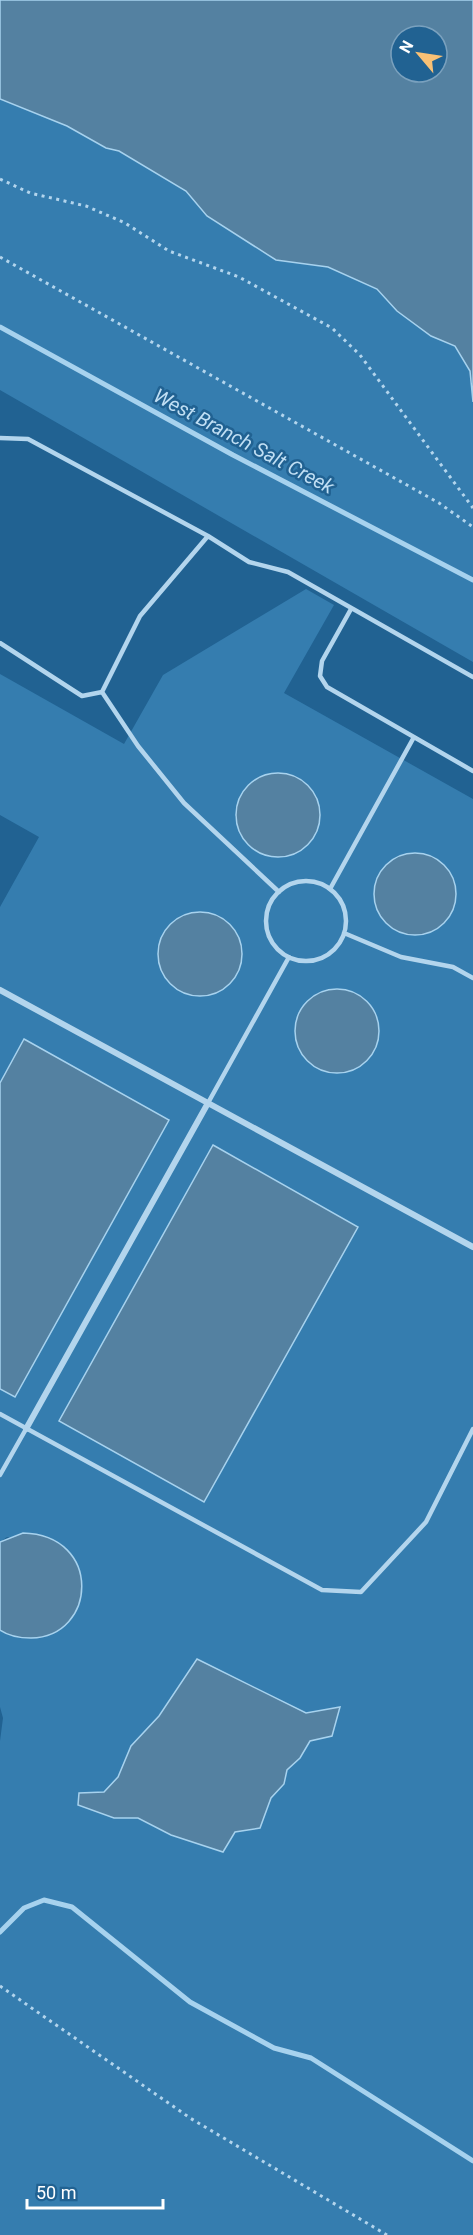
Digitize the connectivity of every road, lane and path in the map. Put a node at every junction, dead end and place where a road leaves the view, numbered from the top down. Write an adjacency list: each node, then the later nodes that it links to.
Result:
1 (0, 179): 4 (path)
2 (0, 257): 5 (path)
3 (0, 438): 6 (lane)
4 (473, 508)
5 (473, 527)
6 (208, 536): 7 (lane); 10 (lane)
7 (351, 609): 9 (lane); 11 (lane)
8 (0, 643): 10 (lane)
9 (473, 677)
10 (102, 692): 14 (lane)
11 (414, 737): 12 (lane); 13 (lane)
12 (473, 771)
13 (330, 889): 14 (lane); 15 (lane)
14 (279, 892): 16 (lane)
15 (344, 933): 16 (lane); 17 (lane)
16 (289, 957): 19 (lane)
17 (473, 978)
18 (0, 990): 19 (street)
19 (208, 1103): 20 (street); 22 (street)
20 (473, 1247)
21 (0, 1414): 22 (lane)
22 (26, 1428): 23 (lane); 24 (lane)
23 (473, 1429)
24 (0, 1475)
25 (0, 1986): 26 (path)
26 (387, 2235)

